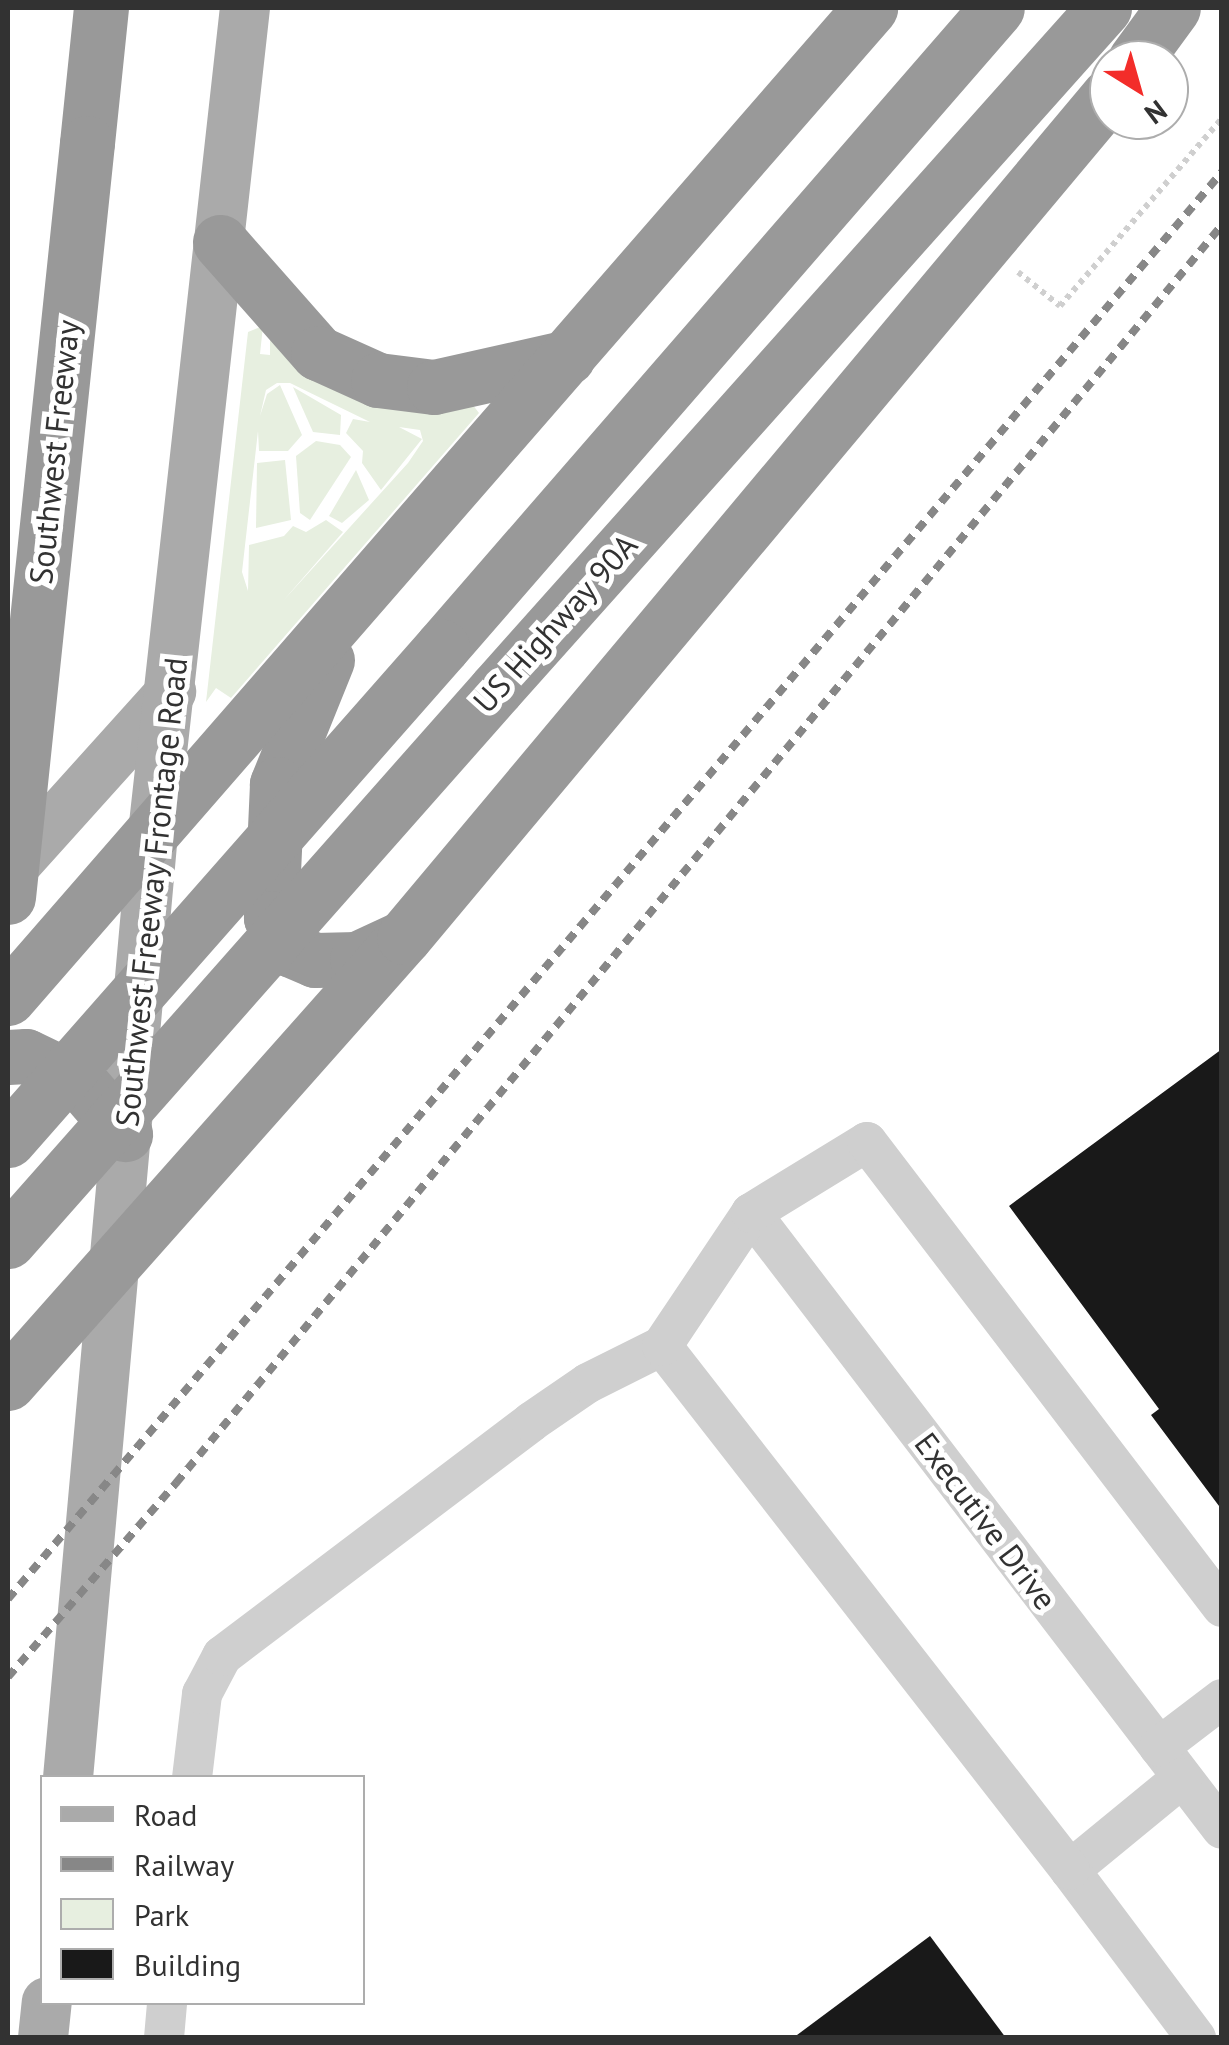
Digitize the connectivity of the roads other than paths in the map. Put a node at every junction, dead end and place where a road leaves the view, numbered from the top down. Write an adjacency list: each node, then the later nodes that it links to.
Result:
1 (101, 8): 15 (highway, Southwest Freeway, bridge)
2 (245, 8): 9 (main road, Southwest Freeway Frontage Road)
3 (870, 8): 10 (highway)
4 (998, 8): 20 (highway, US Highway 90A, bridge)
5 (1104, 8): 22 (highway, US Highway 90A, bridge)
6 (1173, 8): 7 (highway)
7 (1150, 40)
8 (1089, 120): 16 (highway)
9 (220, 242): 10 (highway); 12 (main road, Southwest Freeway Frontage Road)
10 (568, 357): 11 (highway)
11 (351, 607): 13 (highway); 16 (highway)
12 (171, 692): 13 (main road, Southwest Freeway Frontage Road); 14 (main road)
13 (152, 833): 17 (highway); 19 (main road, Southwest Freeway Frontage Road)
14 (8, 873)
15 (8, 897)
16 (404, 937): 23 (highway)
17 (8, 998)
18 (8, 1057): 19 (highway)
19 (125, 1134): 23 (main road, Southwest Freeway Frontage Road)
20 (8, 1140)
21 (751, 1214): 24 (street); 26 (street); 28 (street, Executive Drive)
22 (8, 1240)
23 (118, 1255): 25 (highway); 29 (main road, Southwest Freeway Frontage Road)
24 (662, 1346): 30 (street); 32 (street)
25 (8, 1383)
26 (1222, 1608)
27 (1222, 1698): 28 (street)
28 (1171, 1762): 31 (street, Executive Drive); 32 (street)
29 (68, 1775)
30 (192, 1775)
31 (1222, 1829)
32 (1070, 1870): 37 (street)
33 (47, 2005): 35 (main road)
34 (168, 2005): 36 (street)
35 (44, 2038)
36 (164, 2038)
37 (1196, 2038)

